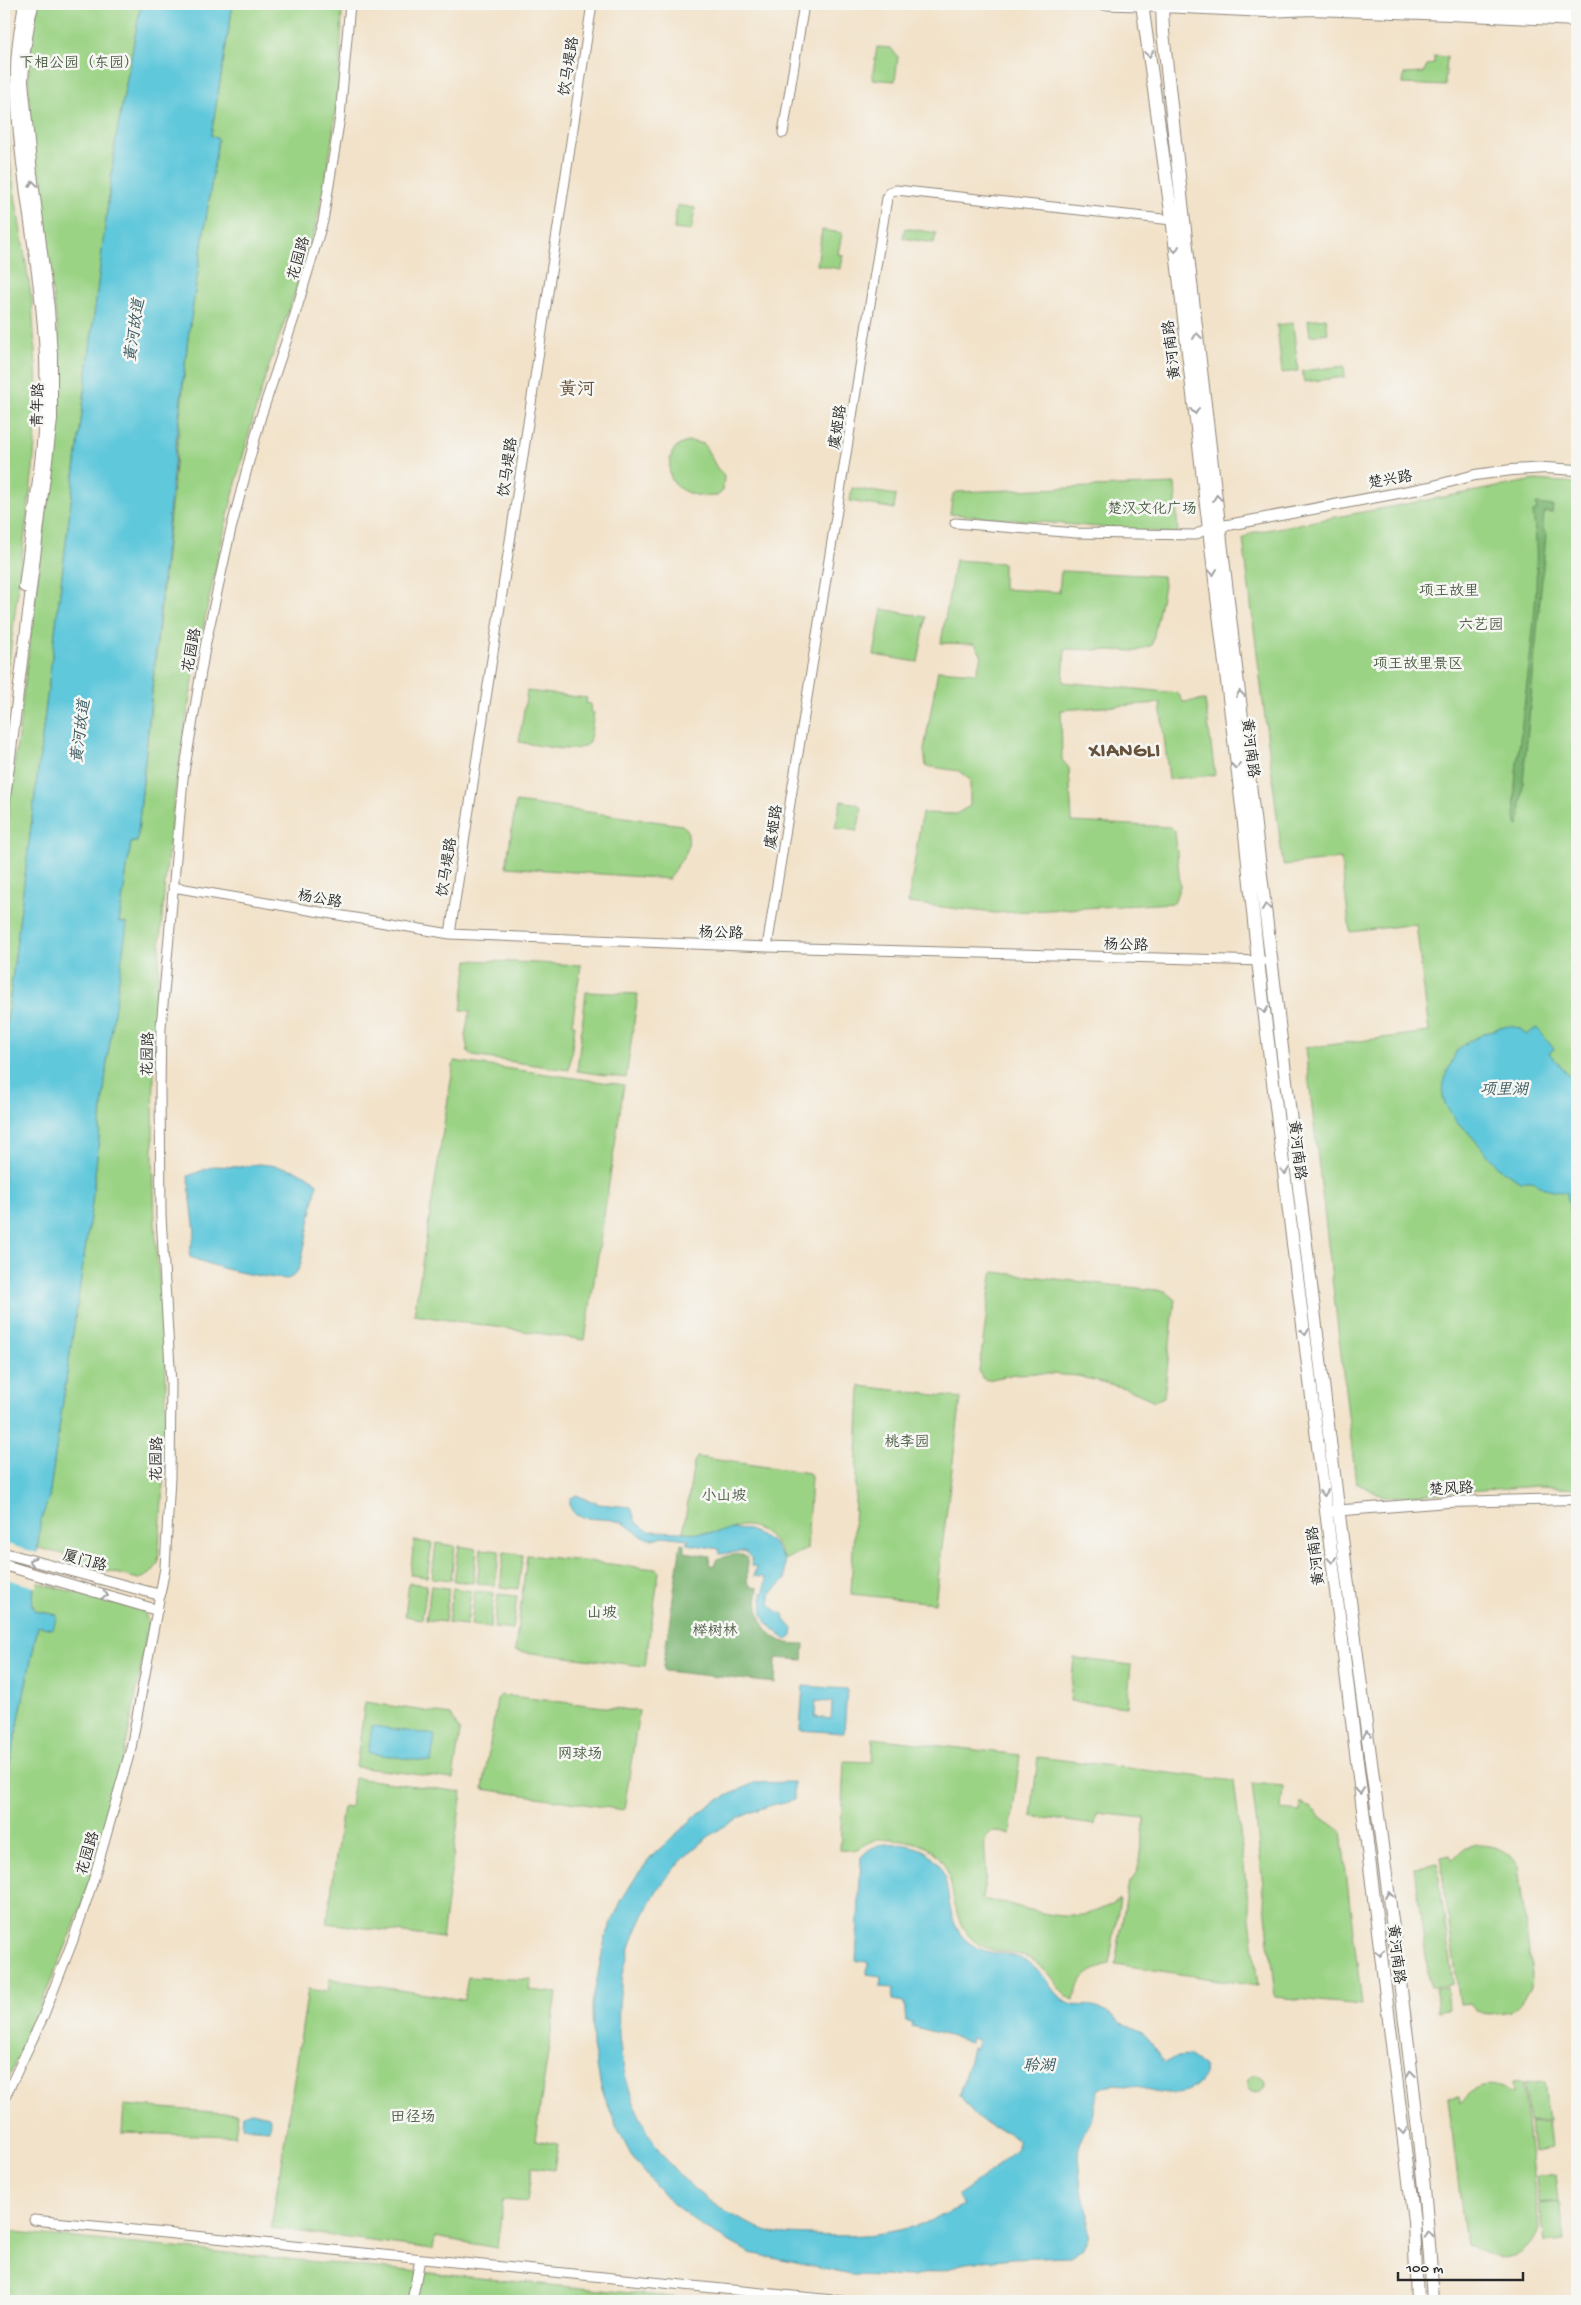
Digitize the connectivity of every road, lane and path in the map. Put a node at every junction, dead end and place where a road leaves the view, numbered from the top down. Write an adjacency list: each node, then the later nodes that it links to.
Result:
1 (350, 4): 17 (street, 花园路)
2 (592, 4): 18 (street, 饮马堤路)
3 (804, 4): 10 (street)
4 (1104, 4): 5 (main road)
5 (1142, 4): 7 (main road); 11 (main road, 黄河南路, one-way to 11)
6 (1453, 4): 9 (main road)
7 (1162, 5): 9 (main road); 14 (main road, 黄河南路, one-way to 7)
8 (28, 6): 15 (street, 青年路); 16 (street, 青年路, one-way to 8)
9 (1573, 12)
10 (783, 133)
11 (1172, 220): 14 (main road, 黄河南路, one-way to 14); 19 (street, 虞姬路)
12 (1577, 470): 14 (street, 楚兴路)
13 (955, 523): 14 (street)
14 (1214, 527): 20 (main road, 黄河南路, one-way to 20); 21 (main road, 黄河南路, one-way to 14)
15 (4, 760)
16 (4, 806)
17 (173, 886): 18 (street, 杨公路); 26 (street, 花园路)
18 (450, 934): 19 (street, 杨公路)
19 (767, 948): 20 (street, 杨公路)
20 (1258, 961): 21 (street, 杨公路); 23 (main road, 黄河南路, one-way to 23)
21 (1272, 961): 23 (main road, 黄河南路)
22 (1577, 1499): 23 (street, 楚风路)
23 (1333, 1511): 33 (main road, 黄河南路, one-way to 33); 34 (main road, 黄河南路, one-way to 23)
24 (4, 1553): 26 (street, 厦门路, one-way to 24)
25 (4, 1565): 27 (street, 厦门路, one-way to 27)
26 (160, 1595): 27 (street, 花园路)
27 (157, 1610): 28 (street, 花园路)
28 (4, 2100)
29 (34, 2220): 30 (street)
30 (420, 2259): 31 (street); 32 (street)
31 (412, 2301)
32 (843, 2301)
33 (1417, 2301)
34 (1433, 2301)

